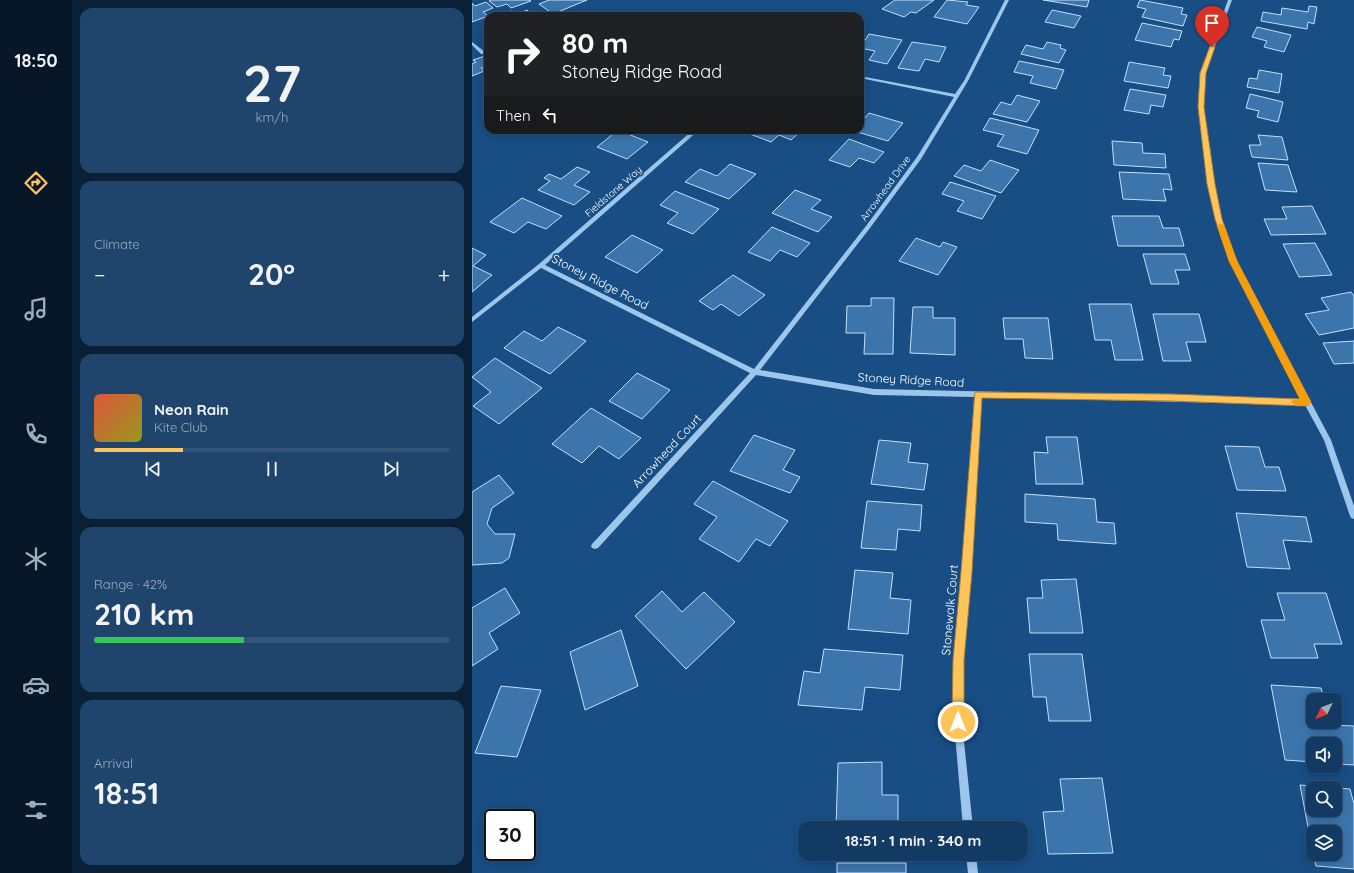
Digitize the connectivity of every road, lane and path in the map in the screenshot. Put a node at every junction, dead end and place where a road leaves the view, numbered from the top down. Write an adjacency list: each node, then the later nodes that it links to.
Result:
1 (1007, 0): 6 (street, Arrowhead Drive)
2 (1230, 0): 12 (street)
3 (472, 42): 4 (street)
4 (484, 53)
5 (864, 78): 6 (street)
6 (956, 96): 10 (street, Arrowhead Drive)
7 (691, 134): 8 (street, Fieldstone Way)
8 (541, 265): 9 (street, Fieldstone Way); 10 (street, Stoney Ridge Road)
9 (472, 320)
10 (755, 372): 11 (street, Stoney Ridge Road); 14 (street, Arrowhead Court)
11 (978, 394): 12 (street, Stoney Ridge Road); 15 (street, Stonewalk Court)
12 (1306, 402): 13 (street)
13 (1354, 516)
14 (595, 546)
15 (967, 821)
16 (972, 861): 17 (street)
17 (973, 873)

